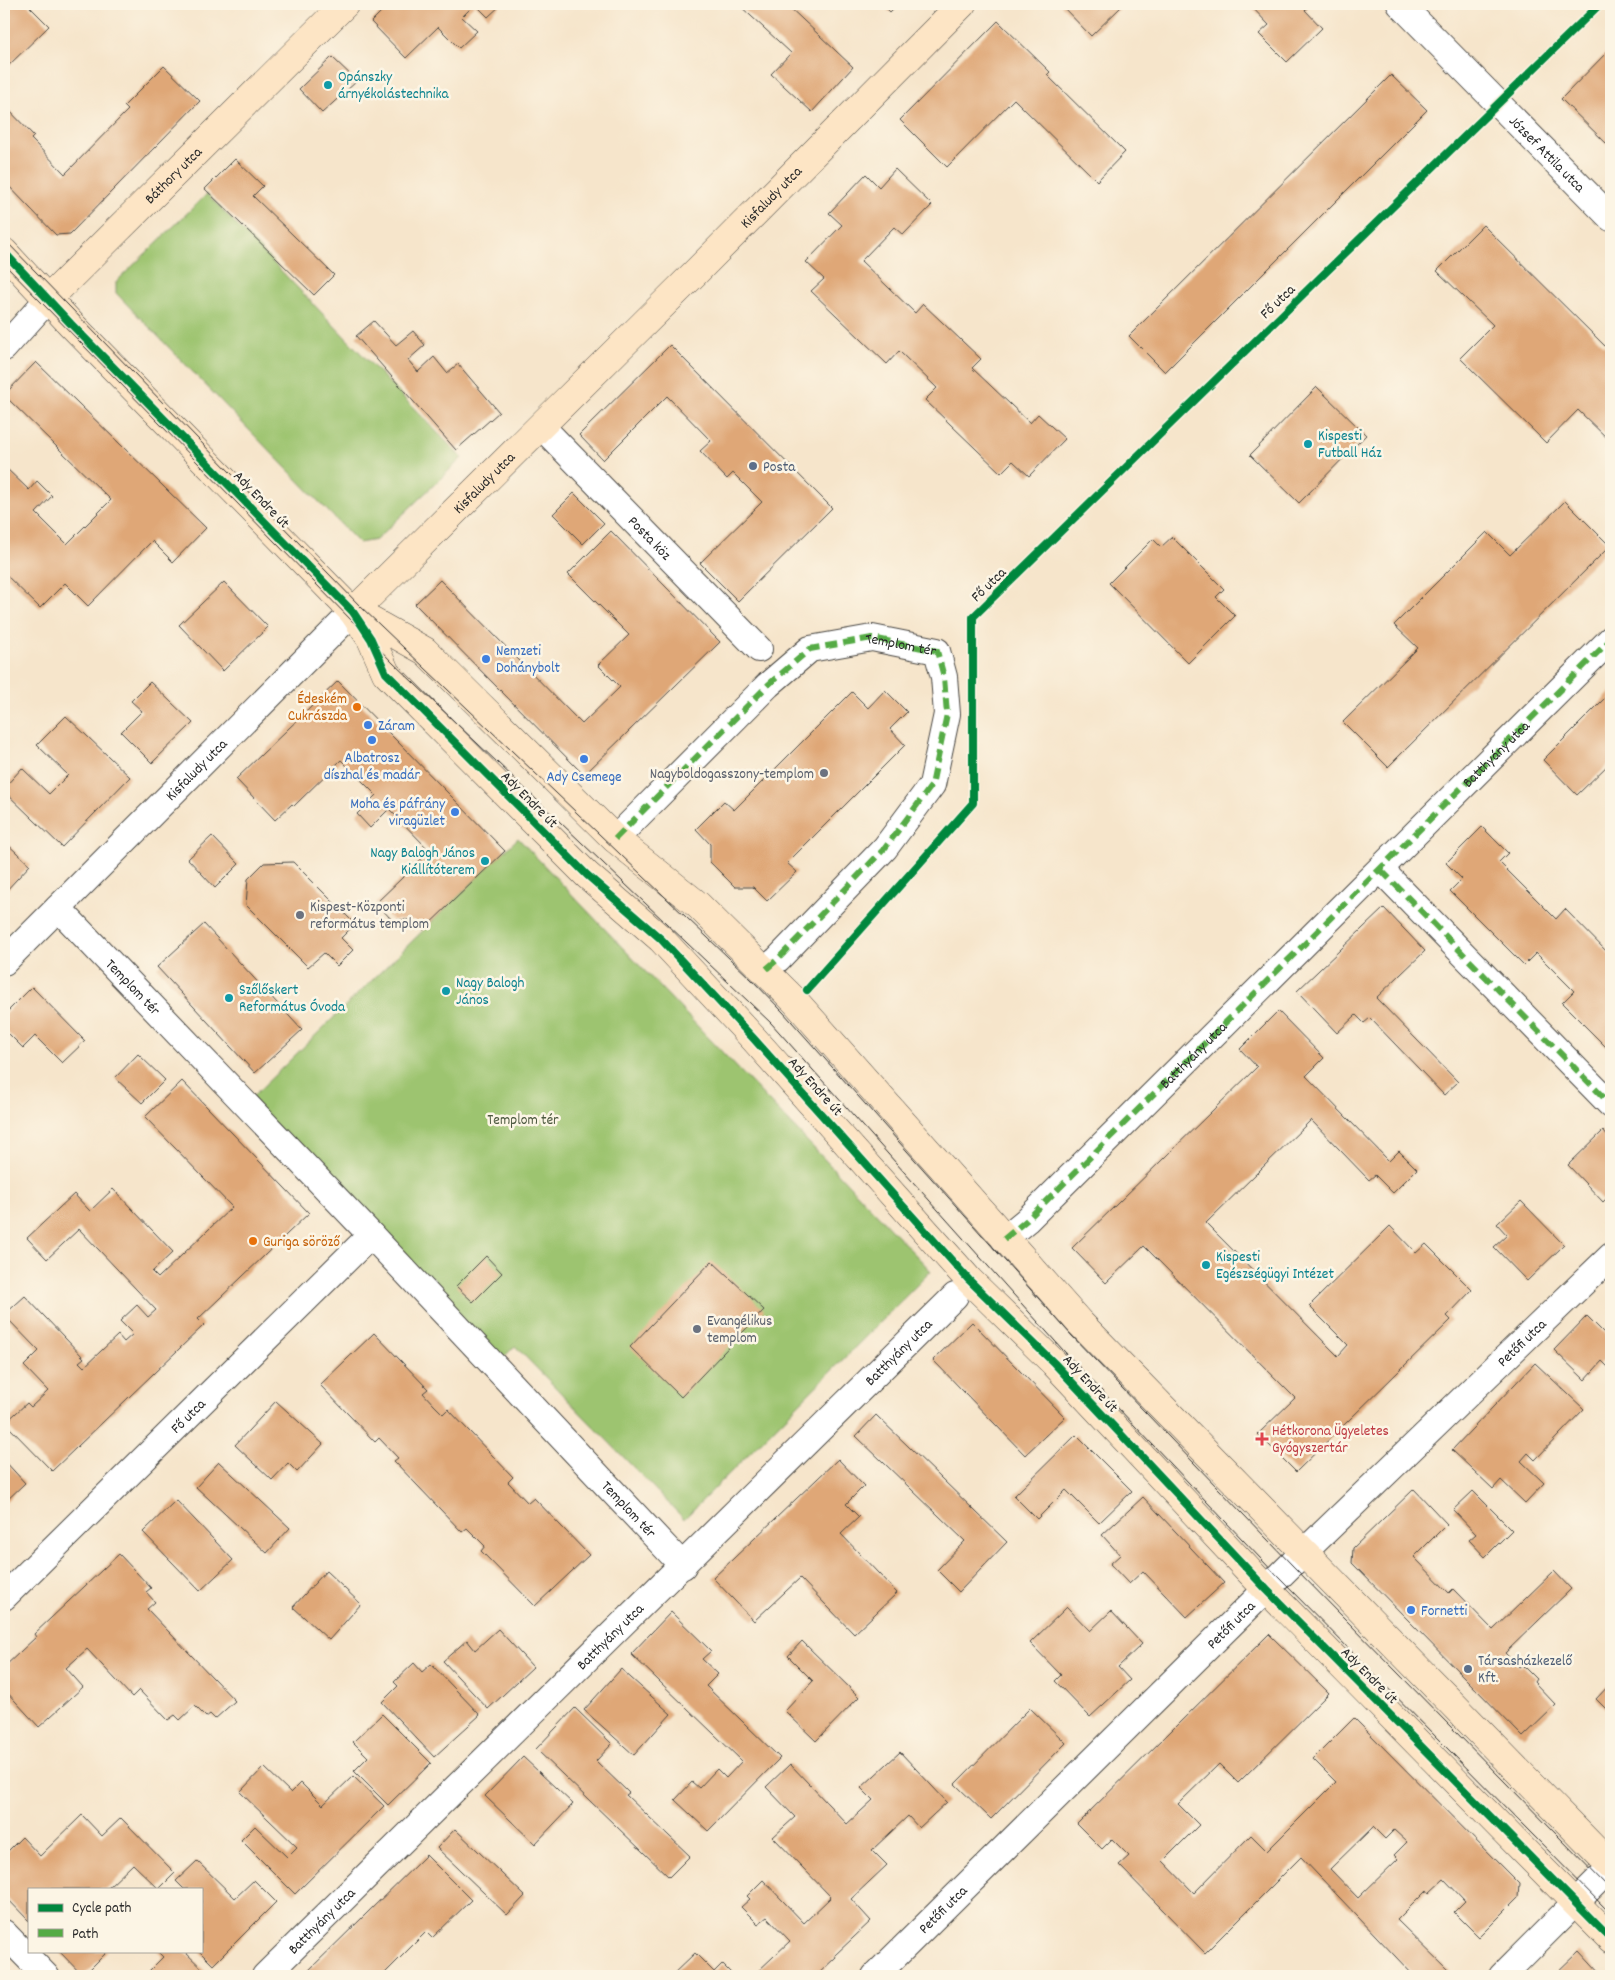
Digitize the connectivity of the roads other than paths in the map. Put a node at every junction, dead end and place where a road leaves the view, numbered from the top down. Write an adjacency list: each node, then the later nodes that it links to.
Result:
1 (345, 4): 6 (street, Báthory utca)
2 (962, 4): 8 (street, Kisfaludy utca)
3 (1400, 4): 4 (street, József Attila utca)
4 (1611, 218)
5 (4, 252): 6 (street, Ady Endre út)
6 (48, 299): 7 (street, Báthory utca); 9 (street, Ady Endre út)
7 (4, 348)
8 (541, 426): 9 (street, Kisfaludy utca); 11 (street, Posta köz)
9 (353, 612): 12 (street, Ady Endre út); 14 (street, Kisfaludy utca); 24 (street, Ady Endre út)
10 (1611, 639): 13 (street, Batthyány utca)
11 (759, 649)
12 (615, 839): 16 (street, Ady Endre út); 16 (street, Templom tér)
13 (1381, 870): 17 (street); 19 (street, Batthyány utca)
14 (58, 908): 15 (street, Kisfaludy utca); 18 (street, Templom tér)
15 (4, 962)
16 (764, 971): 19 (street, Ady Endre út)
17 (1611, 1105)
18 (371, 1235): 23 (street, Templom tér); 25 (street, Fő utca)
19 (1004, 1239): 22 (street, Ady Endre út)
20 (1611, 1256): 22 (street, Petőfi utca)
21 (955, 1296): 23 (street, Batthyány utca)
22 (1304, 1552): 24 (street, Petőfi utca); 26 (street, Ady Endre út)
23 (683, 1566): 31 (street, Batthyány utca)
24 (1267, 1590): 27 (street, Ady Endre út); 32 (street, Petőfi utca)
25 (4, 1597)
26 (1611, 1866): 27 (street)
27 (1576, 1903): 29 (street, Ady Endre út); 33 (street)
28 (4, 1933): 30 (street)
29 (1611, 1939)
30 (46, 1976)
31 (265, 1976)
32 (875, 1976)
33 (1502, 1976)

